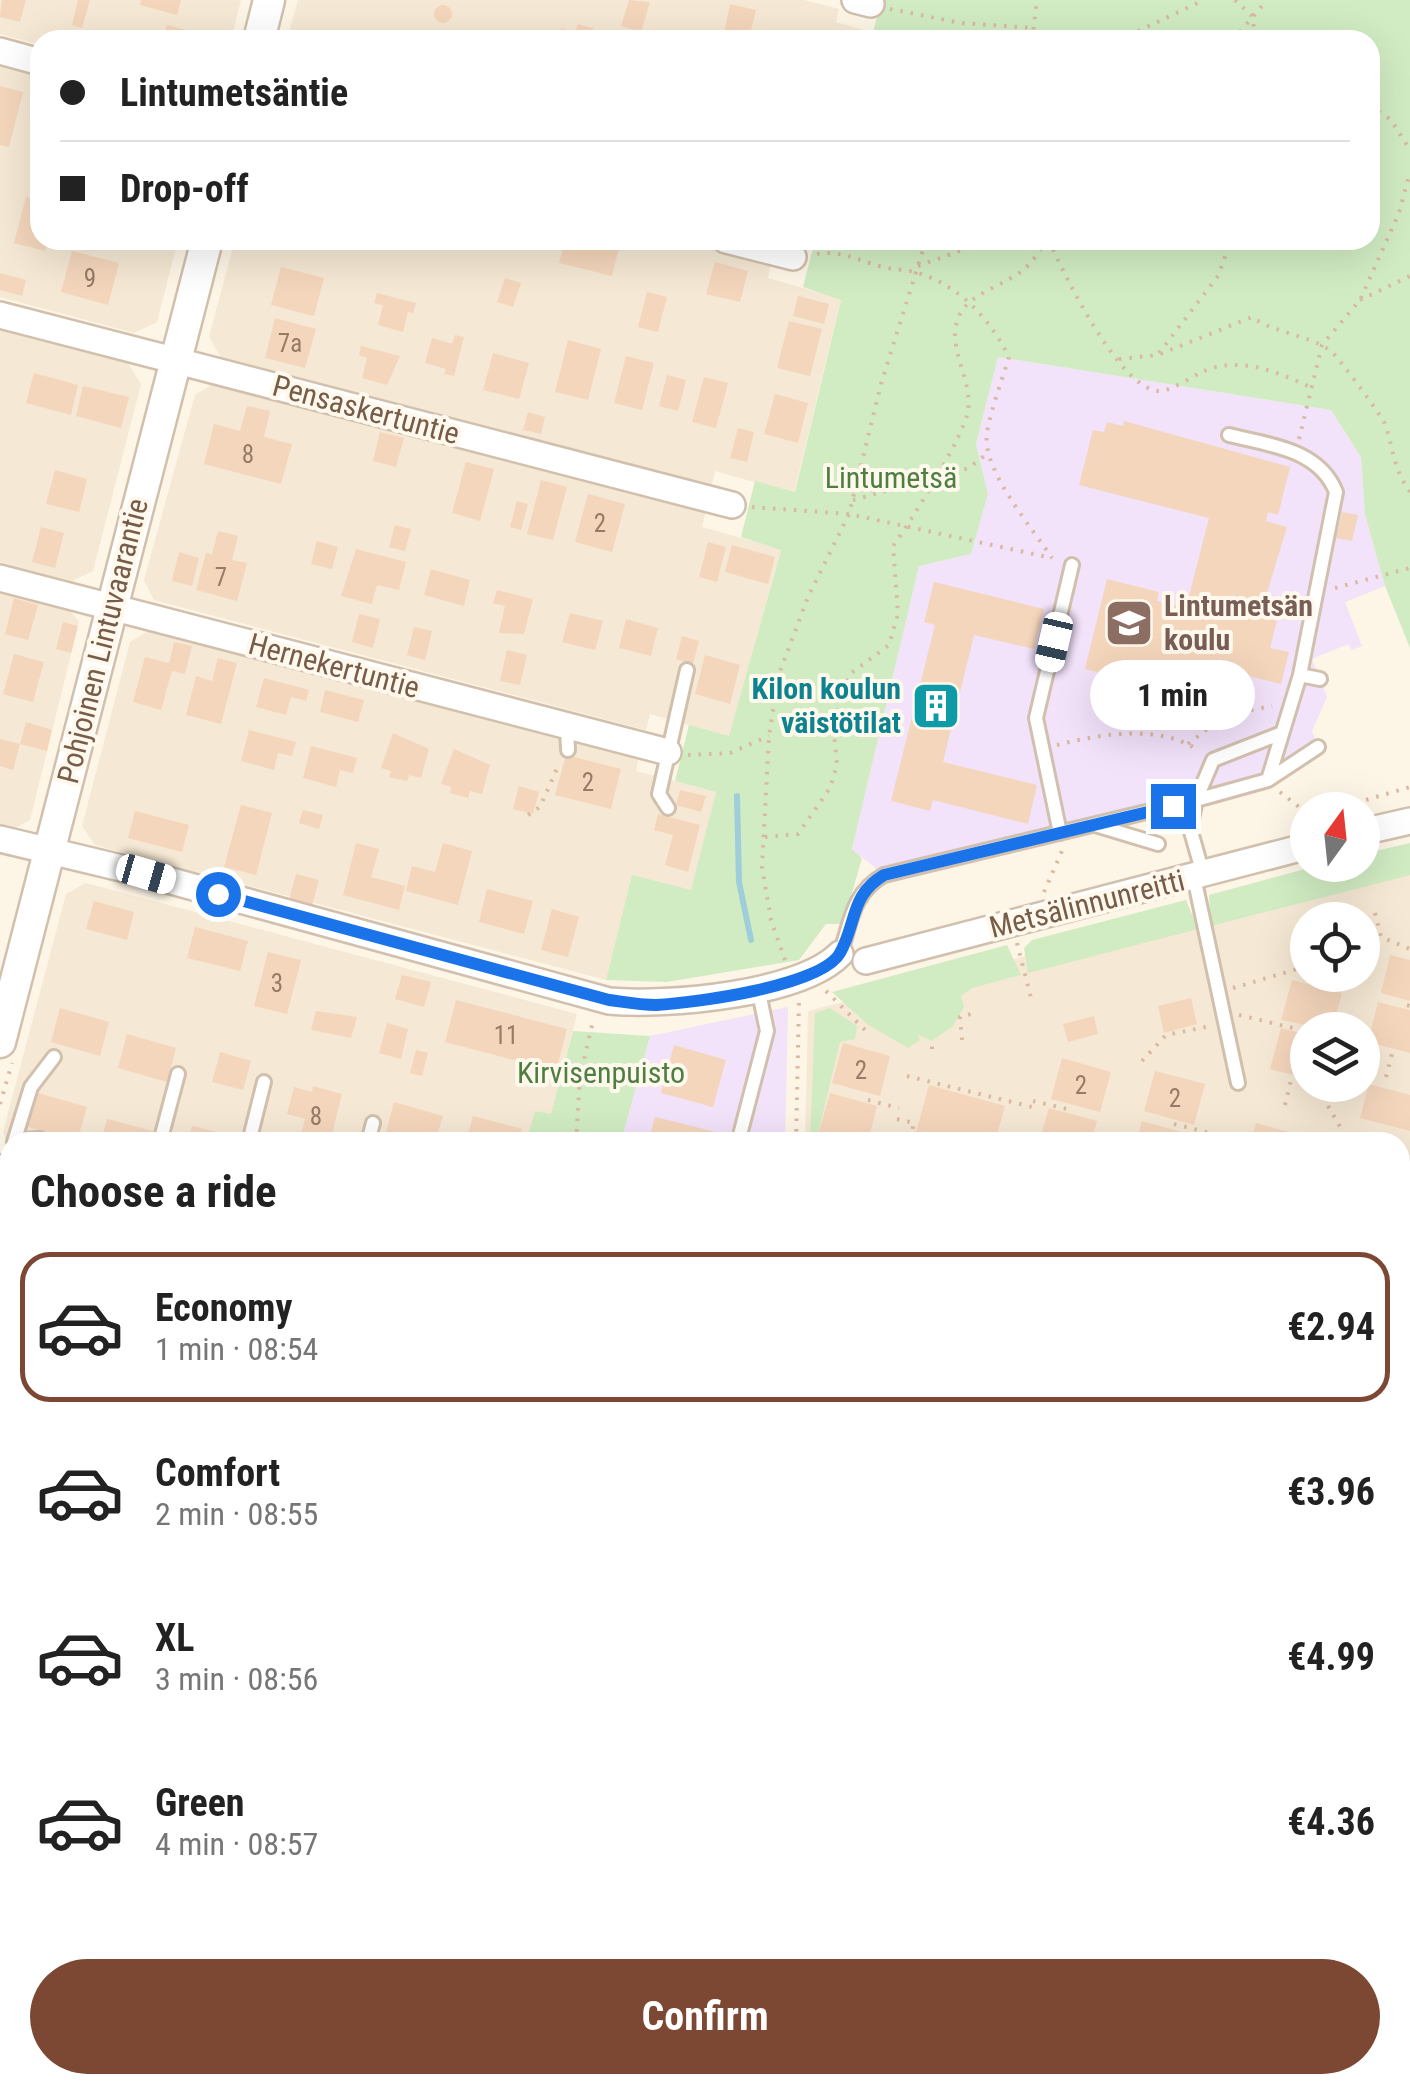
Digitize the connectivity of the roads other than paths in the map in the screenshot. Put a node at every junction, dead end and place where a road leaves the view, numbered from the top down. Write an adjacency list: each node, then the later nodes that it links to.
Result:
1 (269, 0): 2 (street)
2 (262, 30)
3 (0, 52): 4 (street)
4 (30, 60)
5 (204, 250): 9 (street, Pohjoinen Lintuvaarantie)
6 (765, 250): 7 (street)
7 (793, 257)
8 (0, 315): 9 (street, Pensaskertuntie)
9 (175, 361): 11 (street, Pensaskertuntie); 14 (street, Pohjoinen Lintuvaarantie)
10 (1228, 435): 16 (lane)
11 (732, 505)
12 (1072, 565): 27 (lane)
13 (0, 578): 14 (street, Hernekertuntie)
14 (110, 608): 20 (street, Hernekertuntie); 30 (street, Pohjoinen Lintuvaarantie)
15 (686, 670): 20 (lane)
16 (1300, 675): 17 (lane); 18 (lane)
17 (1320, 679)
18 (1282, 732): 21 (lane); 22 (lane)
19 (1318, 747): 21 (lane)
20 (668, 752): 23 (lane)
21 (1268, 780): 22 (lane)
22 (1196, 800): 25 (lane); 32 (lane)
23 (668, 808)
24 (1410, 821): 26 (street)
25 (1092, 825): 27 (lane); 29 (lane)
26 (1380, 828)
27 (1060, 833): 33 (lane)
28 (0, 839): 30 (street)
29 (1158, 844)
30 (49, 851): 35 (street); 36 (street, Pohjoinen Lintuvaarantie)
31 (1290, 851): 32 (street, Metsälinnunreitti)
32 (1199, 875): 34 (street, Metsälinnunreitti); 40 (lane)
33 (840, 954): 35 (street)
34 (866, 960)
35 (758, 988): 46 (lane)
36 (0, 1042)
37 (54, 1058): 42 (lane)
38 (178, 1074): 43 (lane)
39 (264, 1082): 44 (lane)
40 (1238, 1083)
41 (373, 1123): 45 (lane)
42 (17, 1132)
43 (163, 1132)
44 (252, 1132)
45 (371, 1132)
46 (741, 1132)

